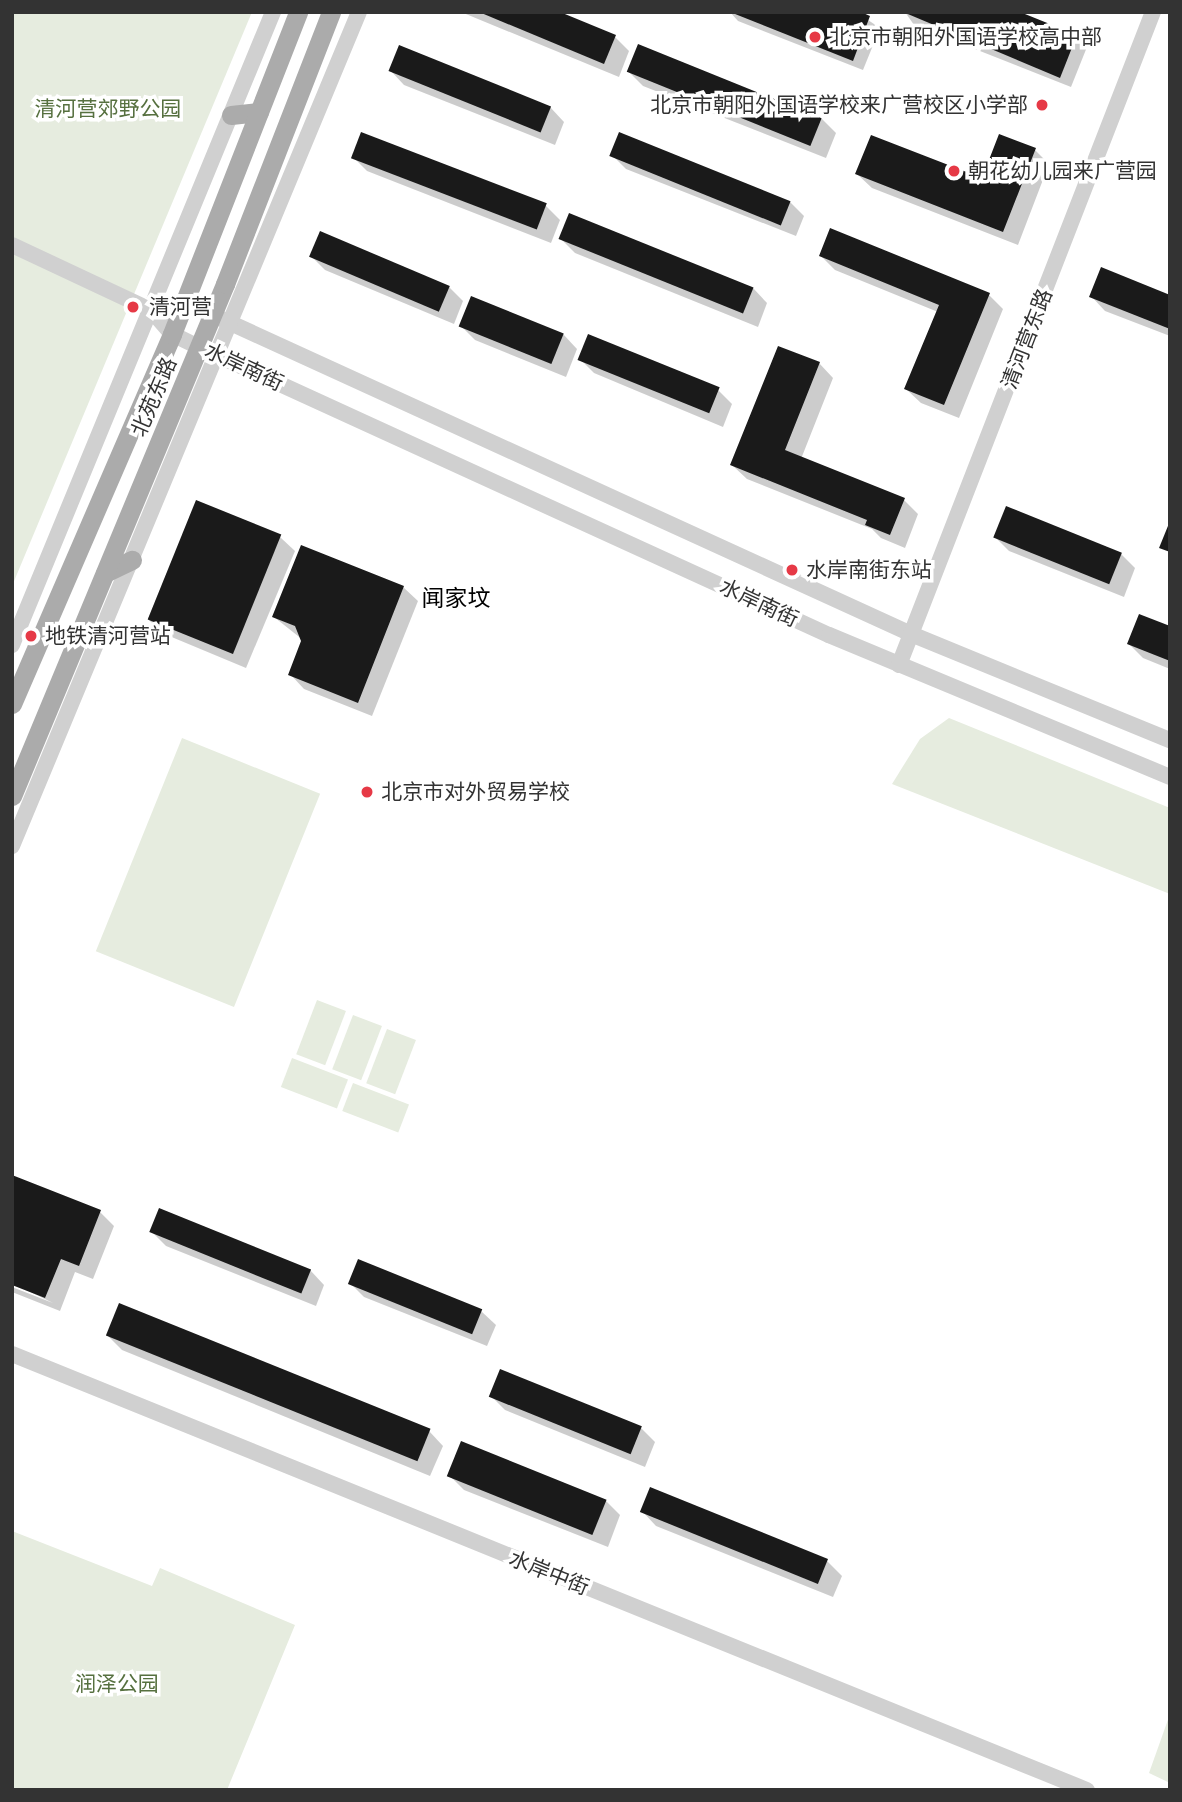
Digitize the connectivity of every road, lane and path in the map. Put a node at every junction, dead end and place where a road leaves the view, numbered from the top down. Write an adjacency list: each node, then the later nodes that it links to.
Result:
1 (273, 12): 7 (street)
2 (298, 12): 6 (main road, 北苑东路)
3 (331, 12): 11 (main road, 北苑东路)
4 (359, 12): 12 (street)
5 (1153, 12): 18 (street, 清河营东路)
6 (259, 112): 7 (main road); 9 (main road, 北苑东路)
7 (231, 115): 10 (street)
8 (12, 245): 10 (street)
9 (184, 303): 10 (street); 11 (street, 水岸南街); 13 (main road, 北苑东路)
10 (151, 310): 13 (street, 水岸南街); 19 (street)
11 (213, 315): 12 (street, 水岸南街); 14 (main road, 北苑东路)
12 (231, 324): 15 (street); 18 (street, 水岸南街)
13 (172, 334): 14 (street, 水岸南街); 21 (main road, 北苑东路)
14 (199, 347): 15 (street, 水岸南街); 17 (main road, 北苑东路)
15 (218, 355): 16 (street); 20 (street, 水岸南街)
16 (132, 560): 17 (main road); 25 (street)
17 (105, 573): 24 (main road, 北苑东路)
18 (912, 634): 20 (street, 清河营东路); 22 (street, 水岸南街)
19 (12, 645)
20 (899, 666): 23 (street, 水岸南街)
21 (12, 704)
22 (1170, 740)
23 (1170, 777)
24 (12, 796)
25 (12, 846)
26 (12, 1354): 27 (street, 水岸中街)
27 (1087, 1790)

